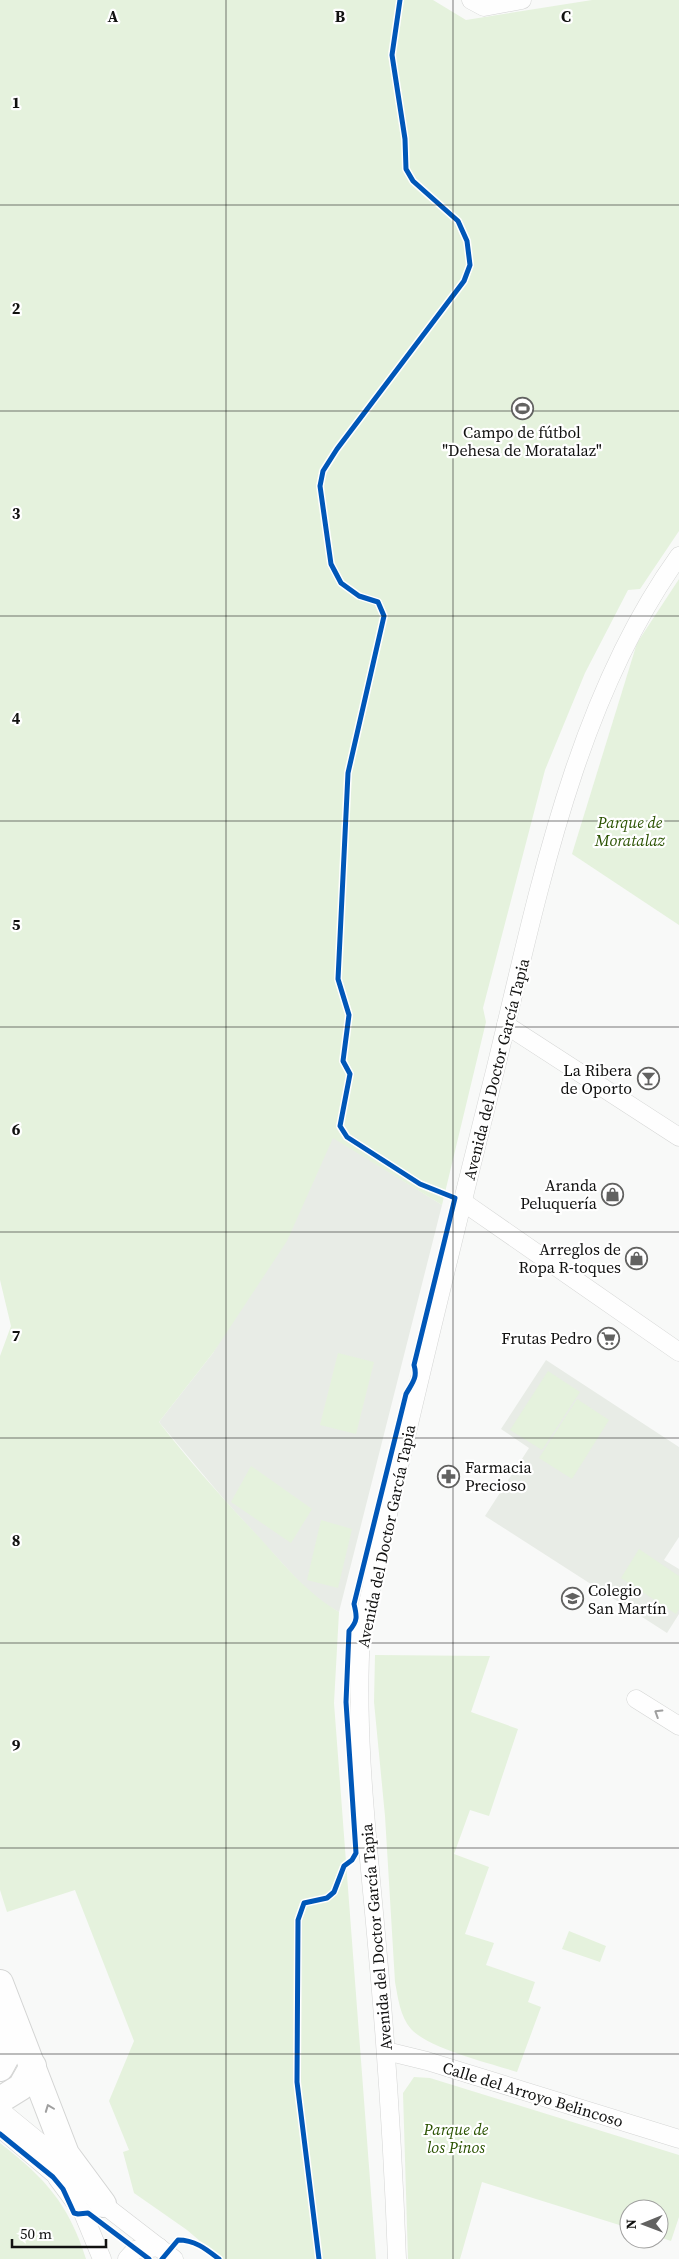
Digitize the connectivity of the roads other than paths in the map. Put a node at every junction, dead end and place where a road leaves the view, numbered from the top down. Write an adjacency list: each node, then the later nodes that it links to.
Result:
1 (471, 0): 2 (street)
2 (522, 0)
3 (679, 556): 4 (street, Avenida del Doctor García Tapia)
4 (506, 1025): 5 (street); 6 (street, Avenida del Doctor García Tapia)
5 (679, 1137)
6 (463, 1202): 7 (street); 12 (street, Avenida del Doctor García Tapia)
7 (679, 1352)
8 (636, 1699): 9 (street, one-way to 8)
9 (679, 1726)
10 (0, 1983): 13 (highway)
11 (0, 1998): 14 (highway)
12 (386, 2051): 18 (street, Calle del Arroyo Belincoso); 25 (street, Avenida del Doctor García Tapia)
13 (33, 2066): 15 (highway); 20 (highway, one-way to 13)
14 (0, 2068)
15 (0, 2100)
16 (0, 2110): 20 (street)
17 (0, 2128): 19 (street)
18 (679, 2138)
19 (53, 2173): 20 (street); 22 (street)
20 (95, 2197): 21 (street)
21 (159, 2247): 23 (street); 24 (street)
22 (102, 2258)
23 (127, 2259)
24 (174, 2259)
25 (397, 2259)

